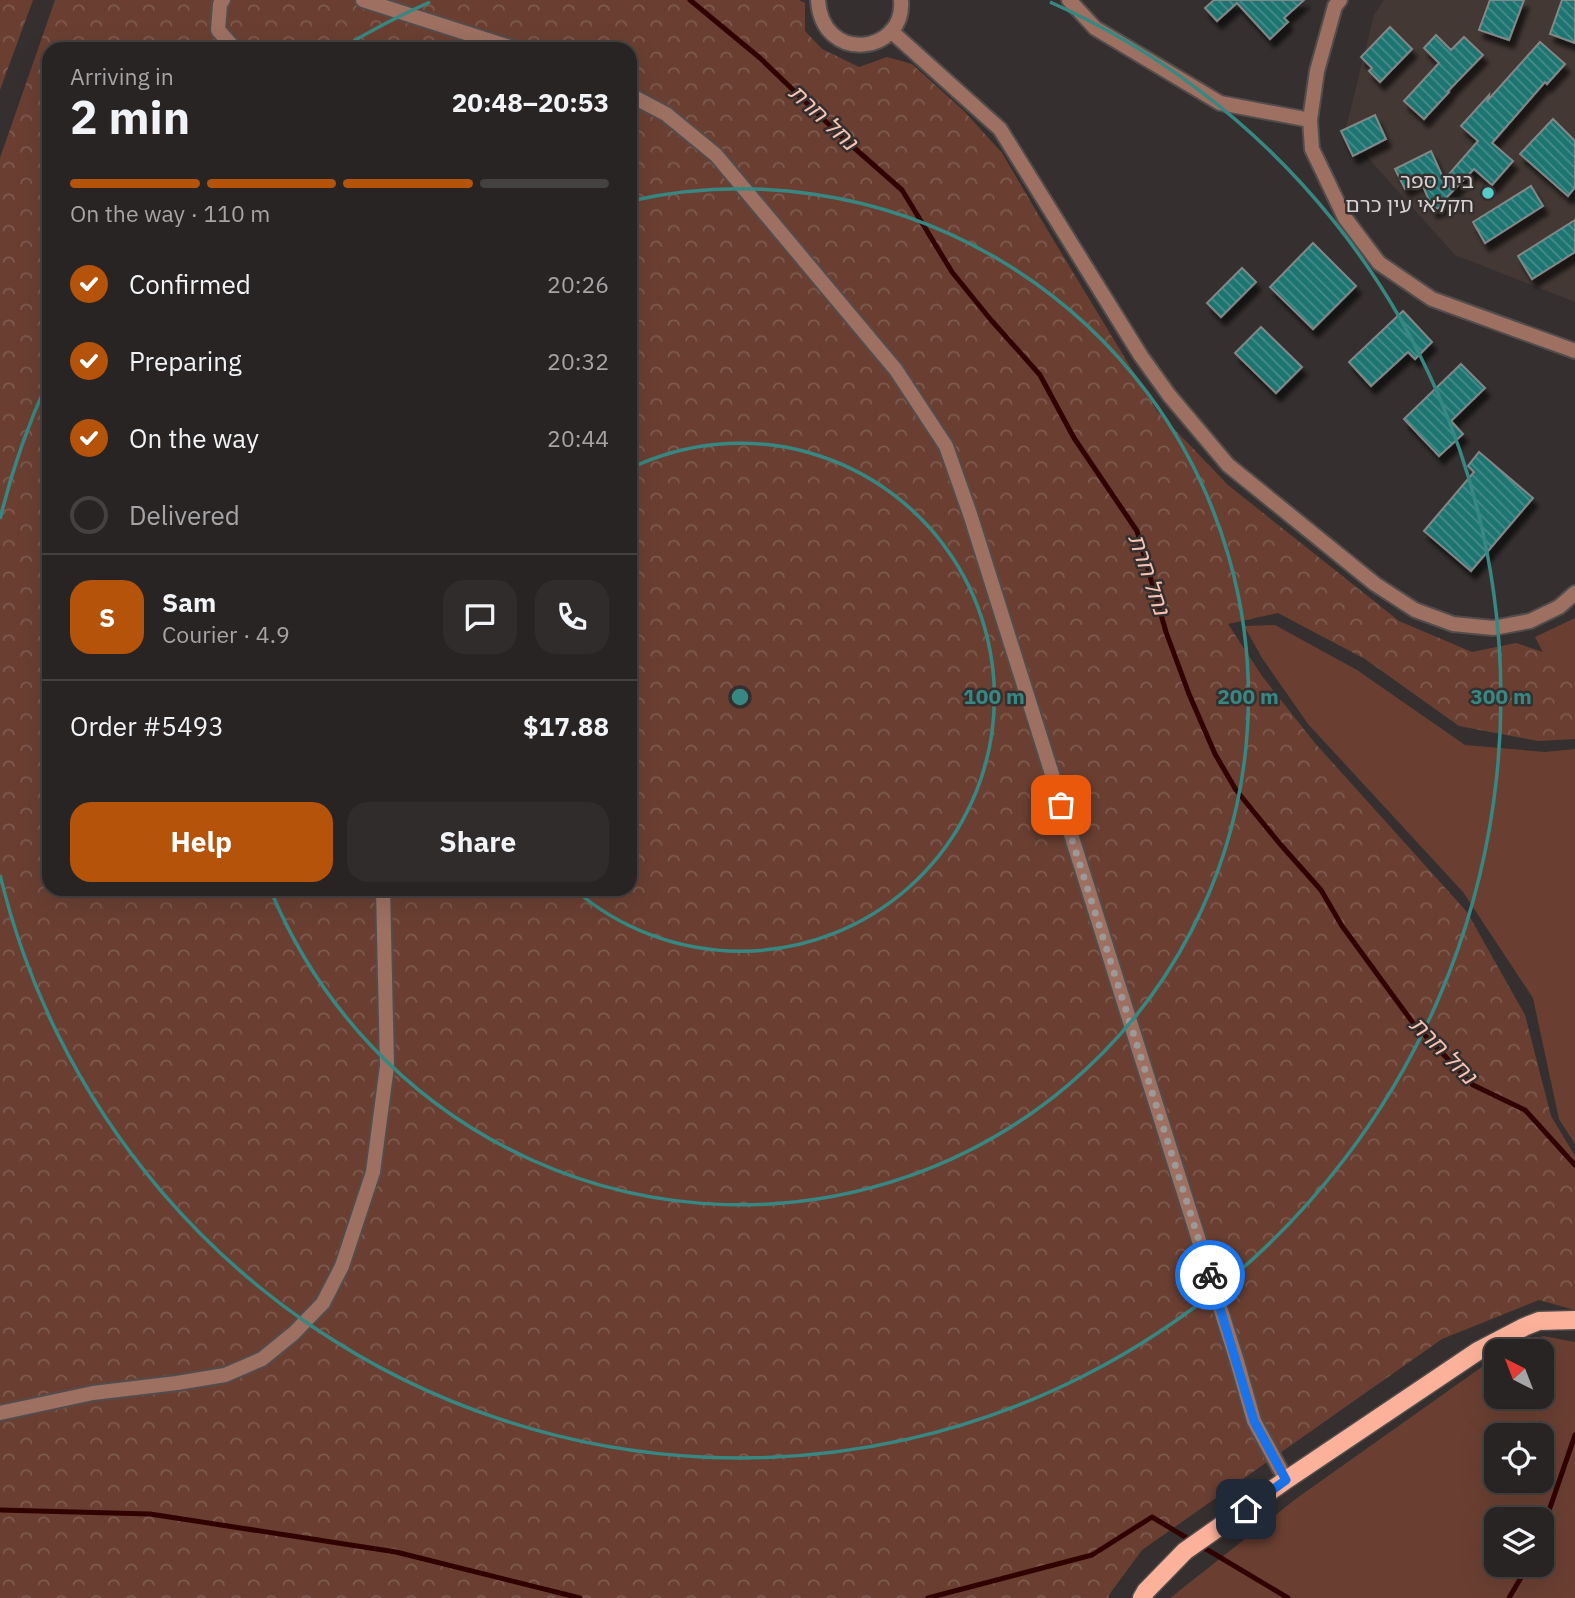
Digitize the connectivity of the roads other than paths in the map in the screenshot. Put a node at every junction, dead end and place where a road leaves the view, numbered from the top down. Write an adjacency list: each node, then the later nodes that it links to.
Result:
1 (223, 0): 8 (street)
2 (362, 0): 9 (street)
3 (818, 0): 7 (street)
4 (901, 0): 7 (street)
5 (1069, 0): 11 (street)
6 (1335, 2): 11 (street)
7 (891, 31): 13 (street)
8 (229, 42)
9 (494, 42)
10 (637, 99): 17 (street)
11 (1310, 120): 12 (street)
12 (1575, 351)
13 (1575, 593)
14 (383, 896): 16 (street)
15 (1575, 1320): 17 (main road)
16 (0, 1413)
17 (1286, 1480): 18 (main road)
18 (1142, 1598)

